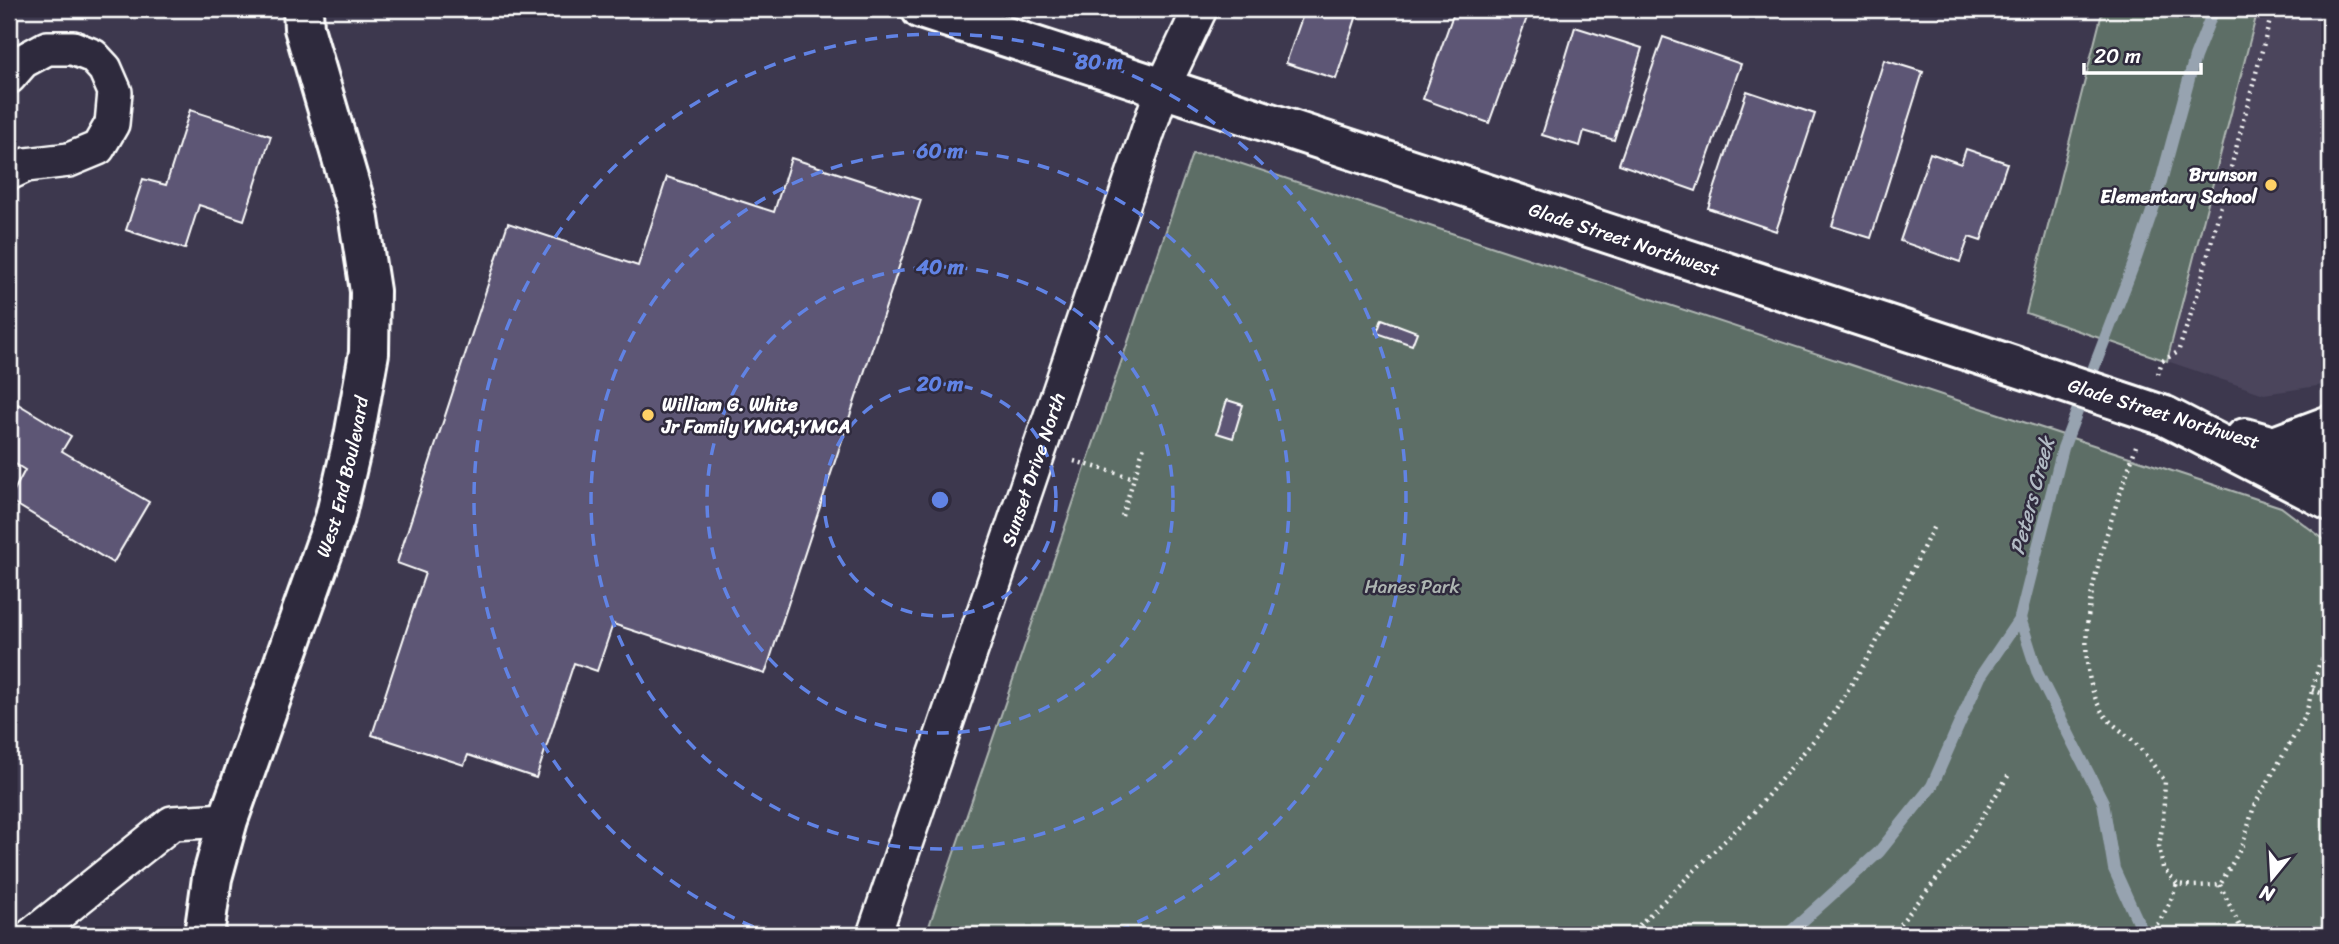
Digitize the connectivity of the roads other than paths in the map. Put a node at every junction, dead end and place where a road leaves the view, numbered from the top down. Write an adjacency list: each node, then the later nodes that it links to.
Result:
1 (303, 9): 12 (street, West End Boulevard)
2 (921, 9): 5 (street, Glade Street Northwest)
3 (1200, 9): 5 (street, Sunset Drive North)
4 (9, 77): 6 (street)
5 (1163, 87): 7 (street, Glade Street Northwest, bridge); 15 (street, Sunset Drive North)
6 (9, 173)
7 (2153, 413): 9 (street, Glade Street Northwest); 11 (street)
8 (2330, 425): 9 (street)
9 (2274, 446): 10 (street, Glade Street Northwest)
10 (2330, 462)
11 (2330, 501)
12 (228, 820): 13 (street); 14 (street, West End Boulevard)
13 (32, 935)
14 (204, 935)
15 (874, 935)

